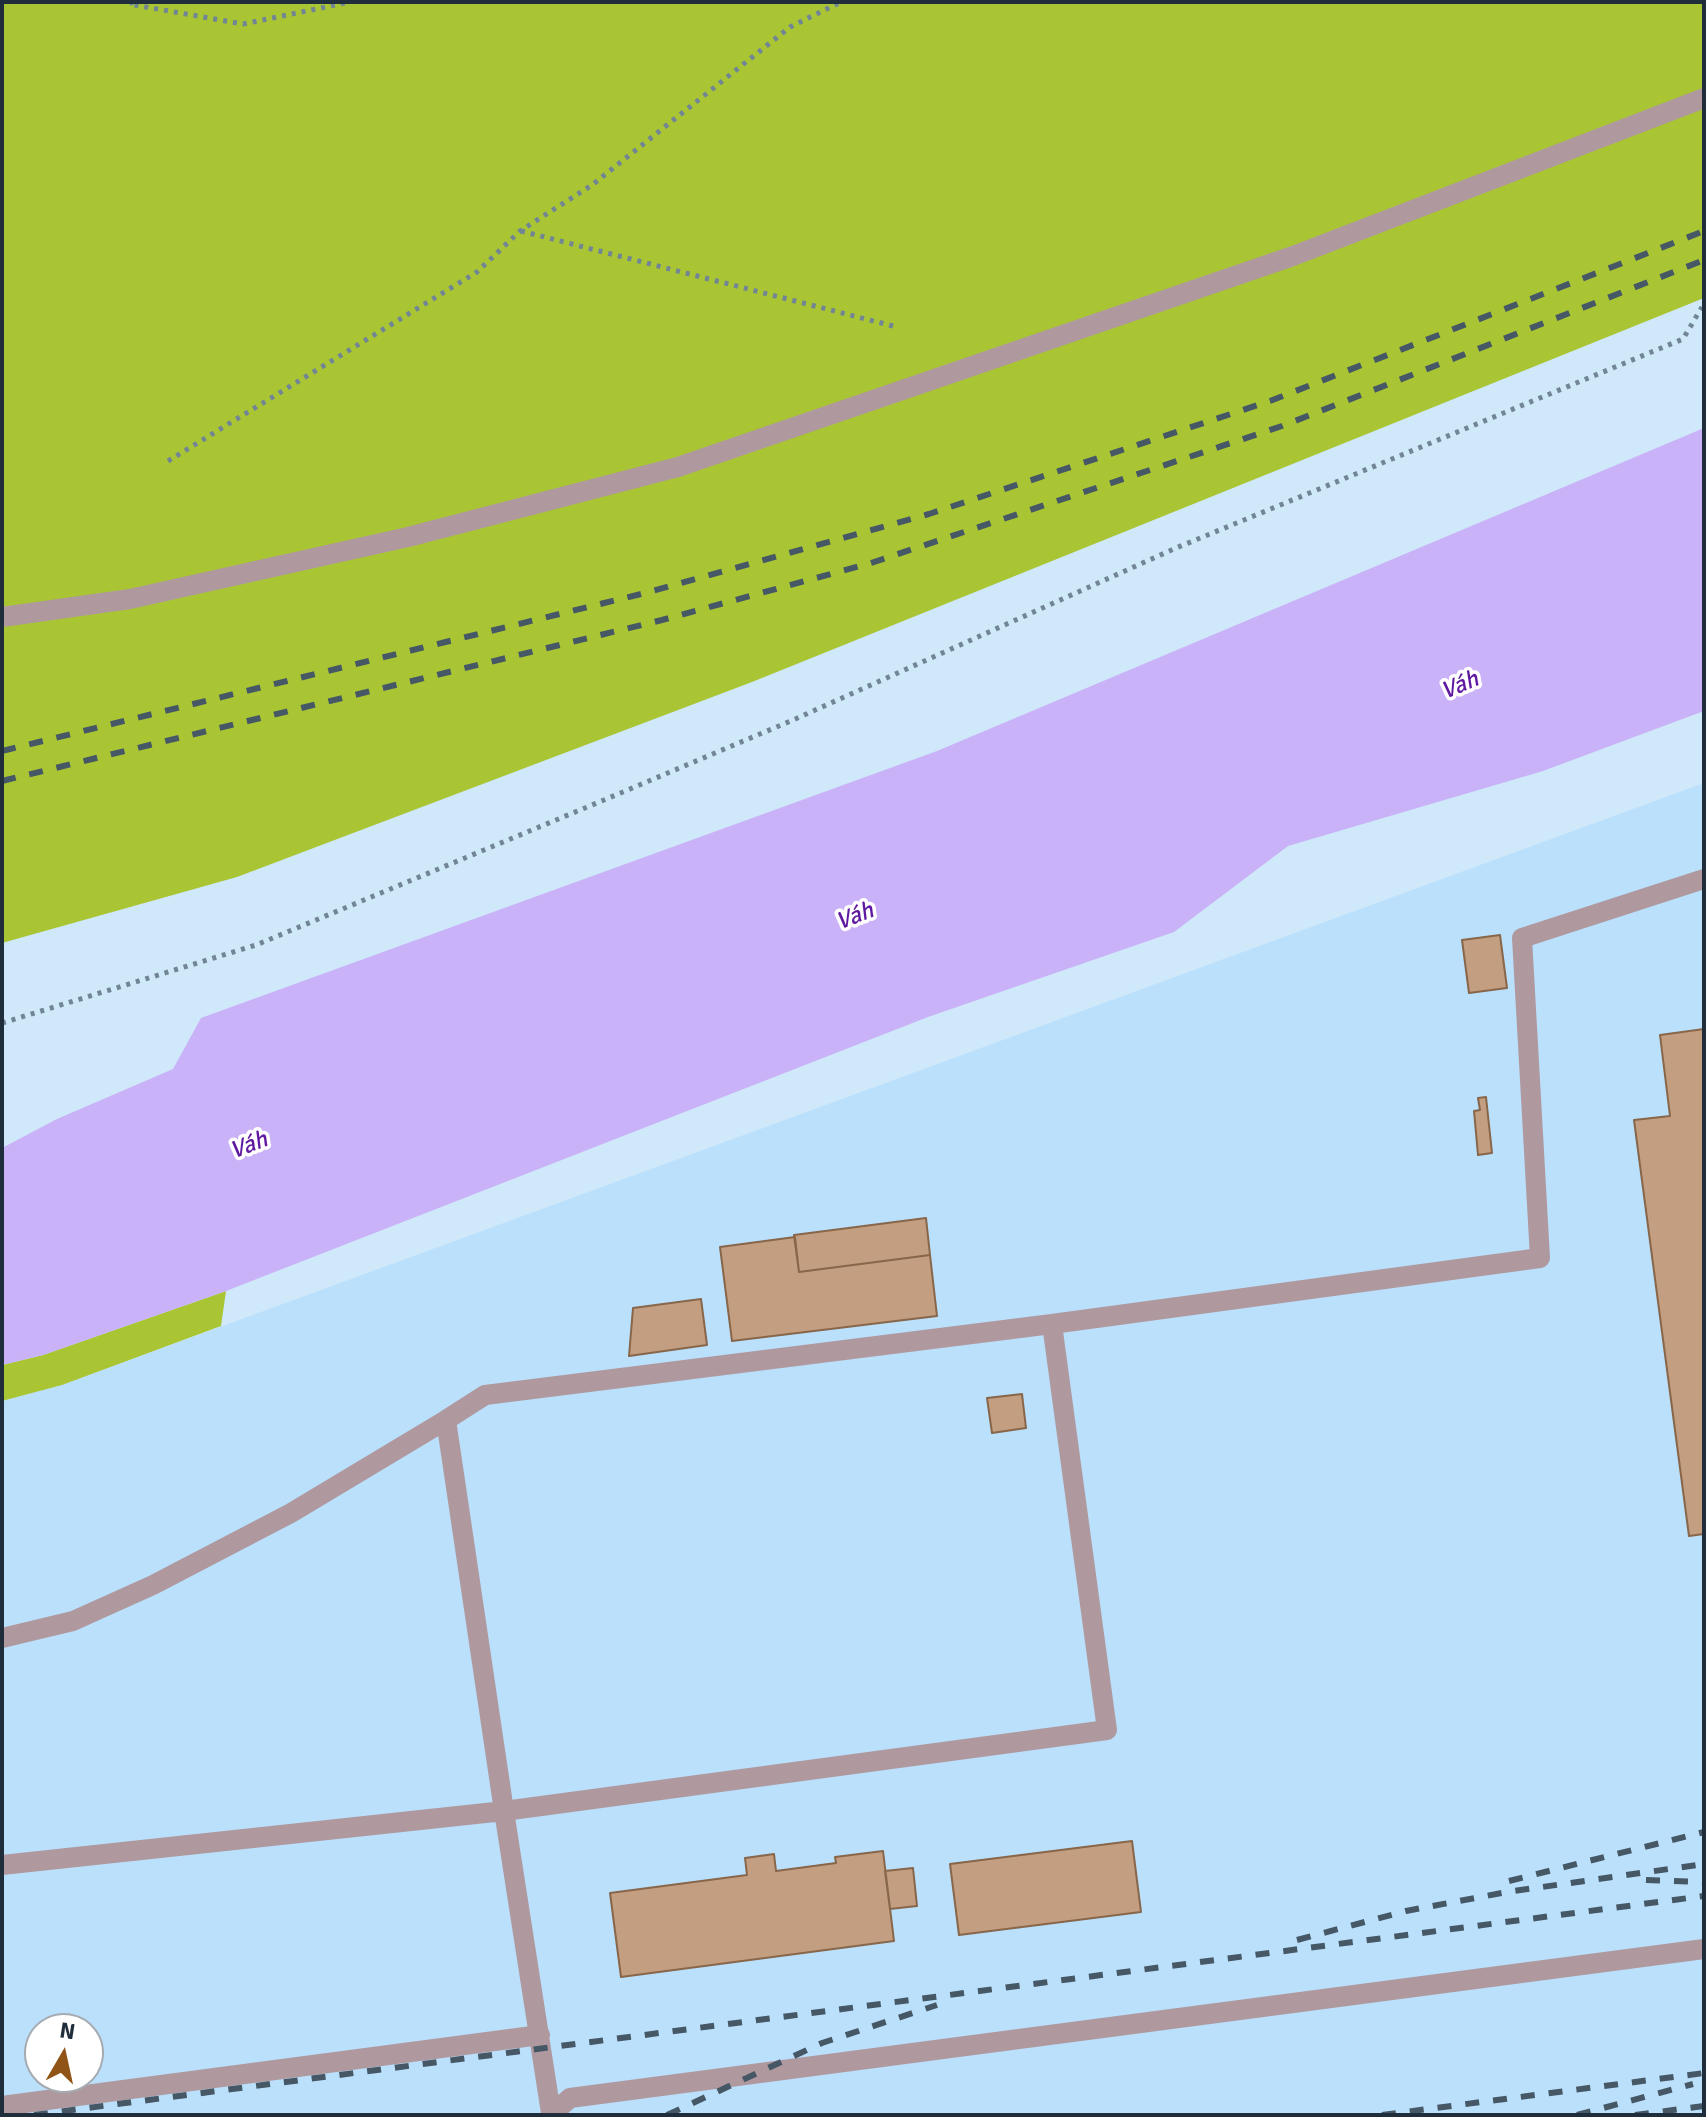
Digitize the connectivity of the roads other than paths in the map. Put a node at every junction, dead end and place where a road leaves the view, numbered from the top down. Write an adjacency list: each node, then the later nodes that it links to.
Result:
1 (1704, 98): 2 (street)
2 (2, 617)
3 (1704, 879): 4 (street)
4 (1052, 1324): 5 (street); 7 (street)
5 (446, 1420): 6 (street); 7 (street)
6 (2, 1638)
7 (504, 1811): 8 (street); 10 (street)
8 (2, 1865)
9 (1704, 1949): 12 (street)
10 (540, 2035): 11 (street); 12 (street)
11 (2, 2106)
12 (551, 2114)

